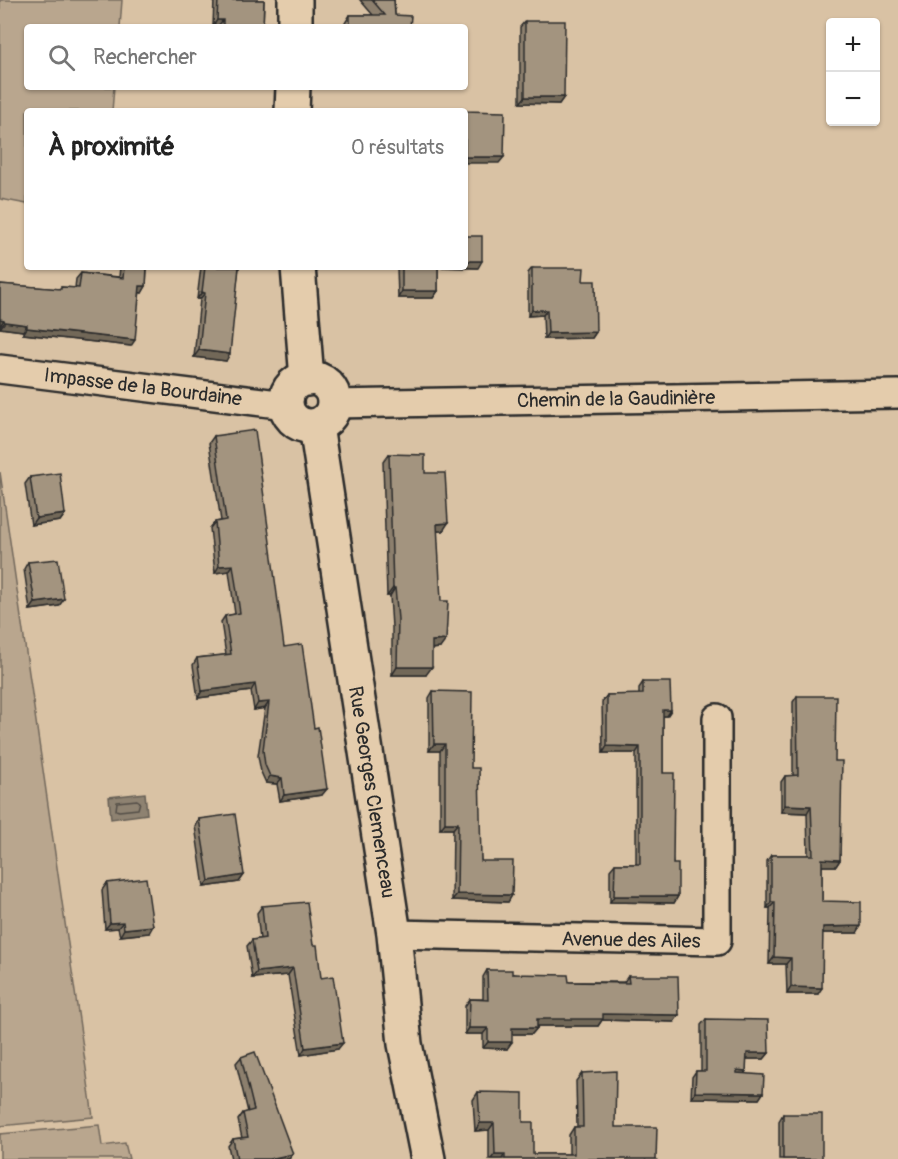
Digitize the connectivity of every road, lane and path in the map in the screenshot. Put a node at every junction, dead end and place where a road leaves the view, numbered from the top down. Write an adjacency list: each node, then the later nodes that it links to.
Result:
1 (296, 0): 2 (street)
2 (295, 24)
3 (293, 90): 4 (street)
4 (292, 108)
5 (298, 270): 7 (street)
6 (0, 369): 9 (street, Impasse de la Bourdaine)
7 (307, 379): 9 (street); 10 (street)
8 (898, 394): 10 (street, Chemin de la Gaudinière)
9 (286, 405): 10 (street)
10 (325, 415): 12 (street, Rue Georges Clemenceau)
11 (717, 718): 12 (street, Avenue des Ailes)
12 (394, 934): 13 (street, Rue Georges Clemenceau)
13 (428, 1159)

